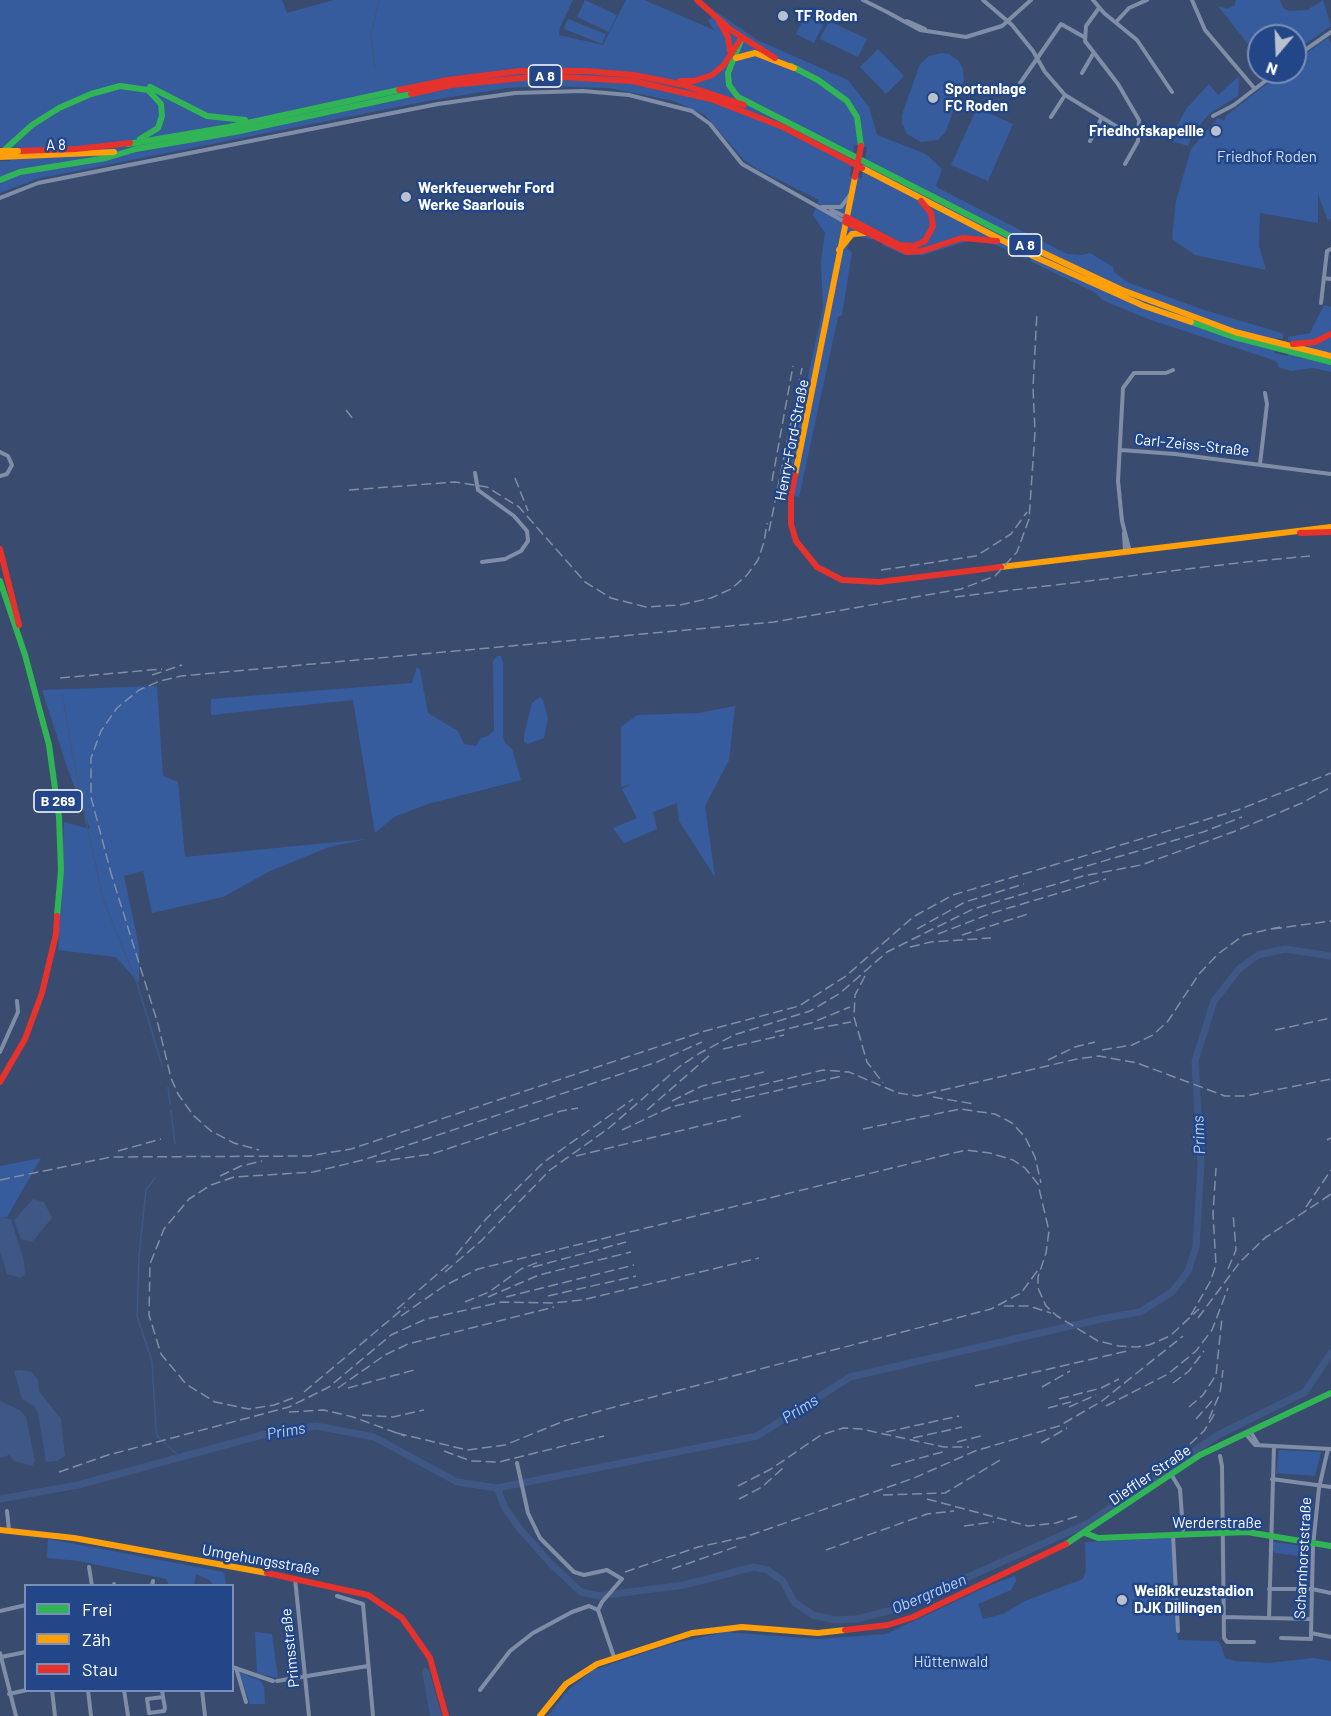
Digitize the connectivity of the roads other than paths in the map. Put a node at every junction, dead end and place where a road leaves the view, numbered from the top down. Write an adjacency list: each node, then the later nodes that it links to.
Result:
1 (697, 0): 9 (main road, Henry-Ford-Straße)
2 (863, 0): 10 (street)
3 (985, 0): 10 (street)
4 (1031, 0): 10 (street)
5 (1093, 0): 8 (street)
6 (1147, 0): 11 (street)
7 (1192, 0): 24 (street)
8 (1099, 8): 11 (street); 13 (street)
9 (719, 21): 14 (main road, Henry-Ford-Straße); 17 (main road)
10 (1009, 22): 18 (street)
11 (1116, 22): 25 (street)
12 (1331, 32): 15 (street)
13 (1084, 37): 16 (street); 18 (street)
14 (742, 38): 17 (main road); 19 (main road, Henry-Ford-Straße)
15 (1307, 49)
16 (1093, 54): 20 (street); 33 (street)
17 (731, 58): 19 (main road); 21 (main road); 27 (main road)
18 (1038, 60): 23 (street); 26 (street)
19 (794, 68): 40 (main road, Henry-Ford-Straße, bridge)
20 (1082, 73)
21 (658, 79): 27 (main road, A 8 / A 8); 30 (main road, A 8 / A 8)
22 (1261, 84): 24 (street)
23 (1016, 89)
24 (1255, 89): 28 (street)
25 (1172, 92)
26 (1065, 95): 29 (street); 31 (street)
27 (763, 112): 56 (main road, A 8)
28 (1213, 116)
29 (1051, 117)
30 (262, 119): 35 (main road, A 8); 37 (main road)
31 (1101, 119): 33 (street); 34 (street)
32 (1153, 136): 33 (street)
33 (1139, 137): 38 (street)
34 (1090, 141)
35 (128, 144): 37 (main road, A 8, bridge); 37 (main road)
36 (136, 149): 37 (main road, A 8 / A 8); 39 (main road); 41 (main road, A 8 / A 8)
37 (0, 153)
38 (1125, 164)
39 (0, 180)
40 (852, 191): 44 (street); 45 (main road, Henry-Ford-Straße)
41 (912, 194): 47 (main road); 48 (main road, A 8)
42 (0, 198): 43 (street)
43 (821, 207): 44 (street); 45 (street)
44 (827, 208): 45 (street)
45 (845, 219): 46 (main road); 50 (main road, Henry-Ford-Straße)
46 (873, 235): 47 (main road); 50 (main road)
47 (884, 240): 48 (main road)
48 (1008, 243): 56 (main road, A 8)
49 (1331, 249): 51 (street)
50 (839, 250): 72 (main road, Henry-Ford-Straße)
51 (1328, 261): 52 (street)
52 (1324, 278): 53 (street); 54 (street)
53 (1331, 279)
54 (1320, 303)
55 (1331, 334): 57 (main road)
56 (1276, 345): 57 (main road, A 8)
57 (1291, 348): 58 (main road, A 8); 59 (main road, A 8)
58 (1331, 356)
59 (1331, 362)
60 (1173, 370): 62 (street, Carl-Zeiss-Straße)
61 (1265, 393): 64 (street, Carl-Zeiss-Straße)
62 (1121, 450): 64 (street, Carl-Zeiss-Straße); 72 (street, Carl-Zeiss-Straße)
63 (0, 453): 67 (street)
64 (1260, 465): 66 (street, Carl-Zeiss-Straße)
65 (475, 473): 73 (street)
66 (1331, 474)
67 (0, 476)
68 (1331, 527): 70 (main road, Henry-Ford-Straße)
69 (1331, 532): 70 (main road, Henry-Ford-Straße)
70 (1280, 533): 72 (main road, Henry-Ford-Straße)
71 (0, 549): 75 (main road)
72 (1127, 552)
73 (482, 562)
74 (0, 582): 75 (main road, B 269 / B 269)
75 (25, 655): 78 (main road, B 269 / B 269)
76 (16, 1001): 77 (street)
77 (0, 1052)
78 (0, 1082)
79 (1331, 1393): 80 (main road, Dieffler Straße)
80 (1248, 1432): 81 (street); 85 (main road, Dieffler Straße)
81 (1274, 1446): 82 (street); 86 (street)
82 (1330, 1449): 87 (street, Scharnhorststraße)
83 (1220, 1456): 94 (street)
84 (517, 1463): 109 (street)
85 (1171, 1474): 92 (street); 93 (main road, Dieffler Straße)
86 (1272, 1479): 87 (street); 96 (street)
87 (1320, 1483): 88 (street); 97 (street, Scharnhorststraße)
88 (1331, 1487)
89 (8, 1511): 91 (street)
90 (0, 1530): 91 (main road, Umgehungsstraße)
91 (9, 1530): 100 (main road, Umgehungsstraße)
92 (1183, 1530)
93 (1088, 1531): 95 (main road, Werderstraße); 120 (main road, Dieffler Straße)
94 (1223, 1532): 95 (main road, Werderstraße); 96 (main road, Werderstraße); 107 (street)
95 (1173, 1534): 108 (street)
96 (1269, 1535): 97 (main road, Werderstraße); 102 (street)
97 (1313, 1542): 98 (main road, Werderstraße); 103 (street, Scharnhorststraße)
98 (1331, 1546)
99 (89, 1568): 101 (street)
100 (295, 1578): 124 (street, Primsstraße); 142 (main road, Umgehungsstraße)
101 (92, 1584)
102 (1269, 1589): 103 (street); 112 (street)
103 (1312, 1589): 104 (street); 113 (street, Scharnhorststraße)
104 (1331, 1593)
105 (337, 1596): 122 (street)
106 (24, 1605): 110 (street)
107 (1224, 1608): 108 (street); 111 (street)
108 (1177, 1609): 114 (street)
109 (598, 1610): 120 (street); 125 (street)
110 (0, 1611)
111 (1224, 1617): 112 (street); 118 (street)
112 (1269, 1618): 113 (street)
113 (1311, 1619): 115 (street, Scharnhorststraße)
114 (1178, 1631)
115 (1311, 1633): 116 (street); 117 (street)
116 (1331, 1637)
117 (1281, 1638)
118 (1254, 1642)
119 (24, 1652): 121 (street)
120 (614, 1657): 143 (main road, Dieffler Straße)
121 (1, 1658): 132 (street)
122 (368, 1666): 124 (street); 141 (street)
123 (234, 1667): 124 (street); 134 (street)
124 (305, 1677): 140 (street, Primsstraße)
125 (480, 1690)
126 (24, 1691): 132 (street)
127 (52, 1692): 136 (street)
128 (88, 1692): 137 (street)
129 (124, 1692): 138 (street)
130 (162, 1692): 133 (street)
131 (202, 1692): 139 (street)
132 (9, 1694): 135 (street)
133 (163, 1697): 133 (street)
134 (246, 1702)
135 (16, 1716)
136 (55, 1716)
137 (91, 1716)
138 (128, 1716)
139 (205, 1716)
140 (309, 1716)
141 (373, 1716)
142 (446, 1716)
143 (540, 1716)

